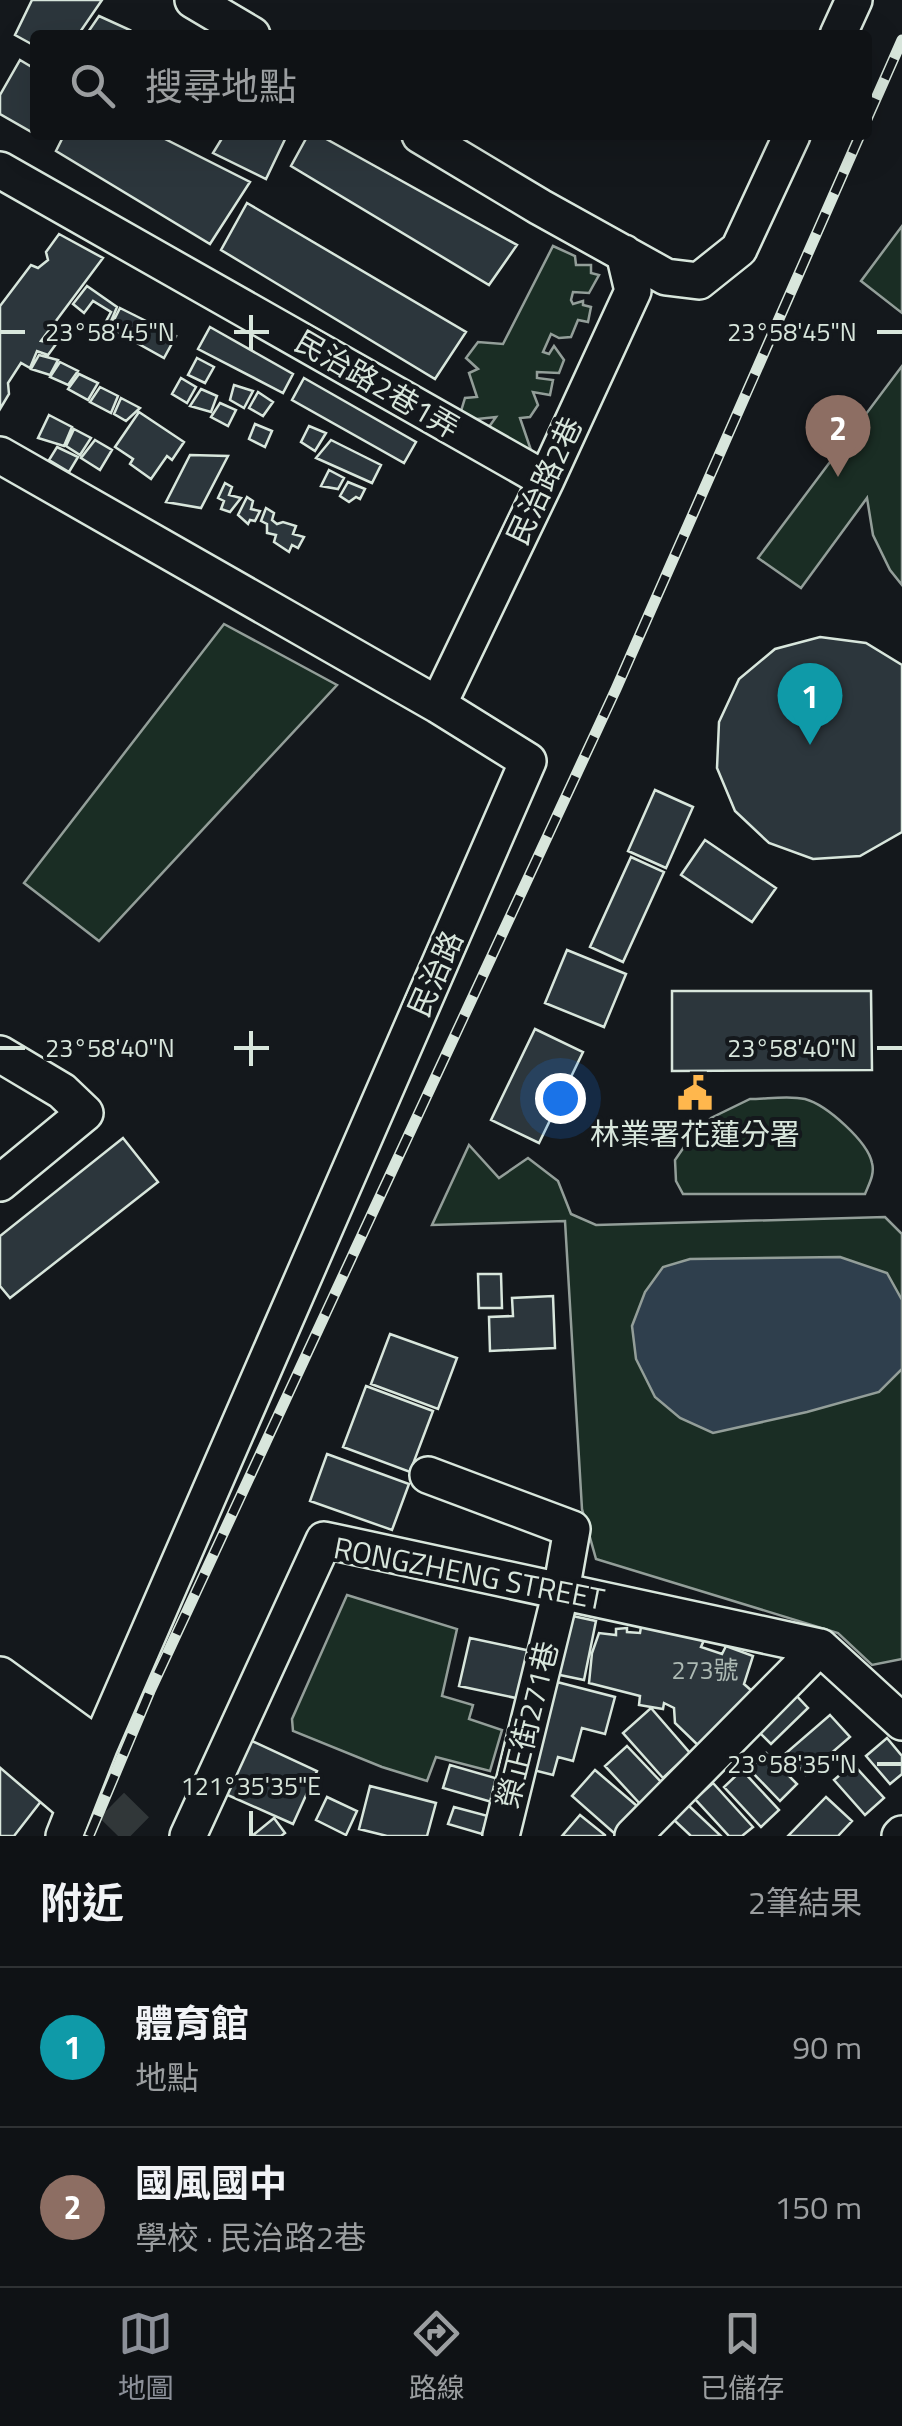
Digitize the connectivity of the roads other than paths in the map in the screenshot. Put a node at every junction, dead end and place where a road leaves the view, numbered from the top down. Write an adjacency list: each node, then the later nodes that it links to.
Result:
1 (193, 0): 3 (street)
2 (854, 0): 4 (street)
3 (244, 30)
4 (840, 30)
5 (428, 140): 8 (street)
6 (790, 140): 8 (street)
7 (0, 170): 10 (street, 民治路2巷1弄)
8 (624, 253): 10 (street, 民治路2巷)
9 (0, 454): 11 (street, 民治路)
10 (546, 480): 11 (street, 民治路2巷)
11 (438, 705): 21 (street, 民治路)
12 (0, 1054): 13 (street)
13 (0, 1184)
14 (428, 1476): 15 (street, 榮正街271巷)
15 (561, 1592): 16 (street, RONGZHENG STREET); 23 (street, RONGZHENG STREET); 24 (street, 榮正街271巷)
16 (820, 1647): 19 (street); 25 (street)
17 (0, 1674): 21 (street)
18 (0, 1710): 21 (street)
19 (902, 1722)
20 (0, 1743): 22 (street)
21 (86, 1758): 22 (street)
22 (69, 1822)
23 (188, 1836)
24 (501, 1836)
25 (633, 1836)

